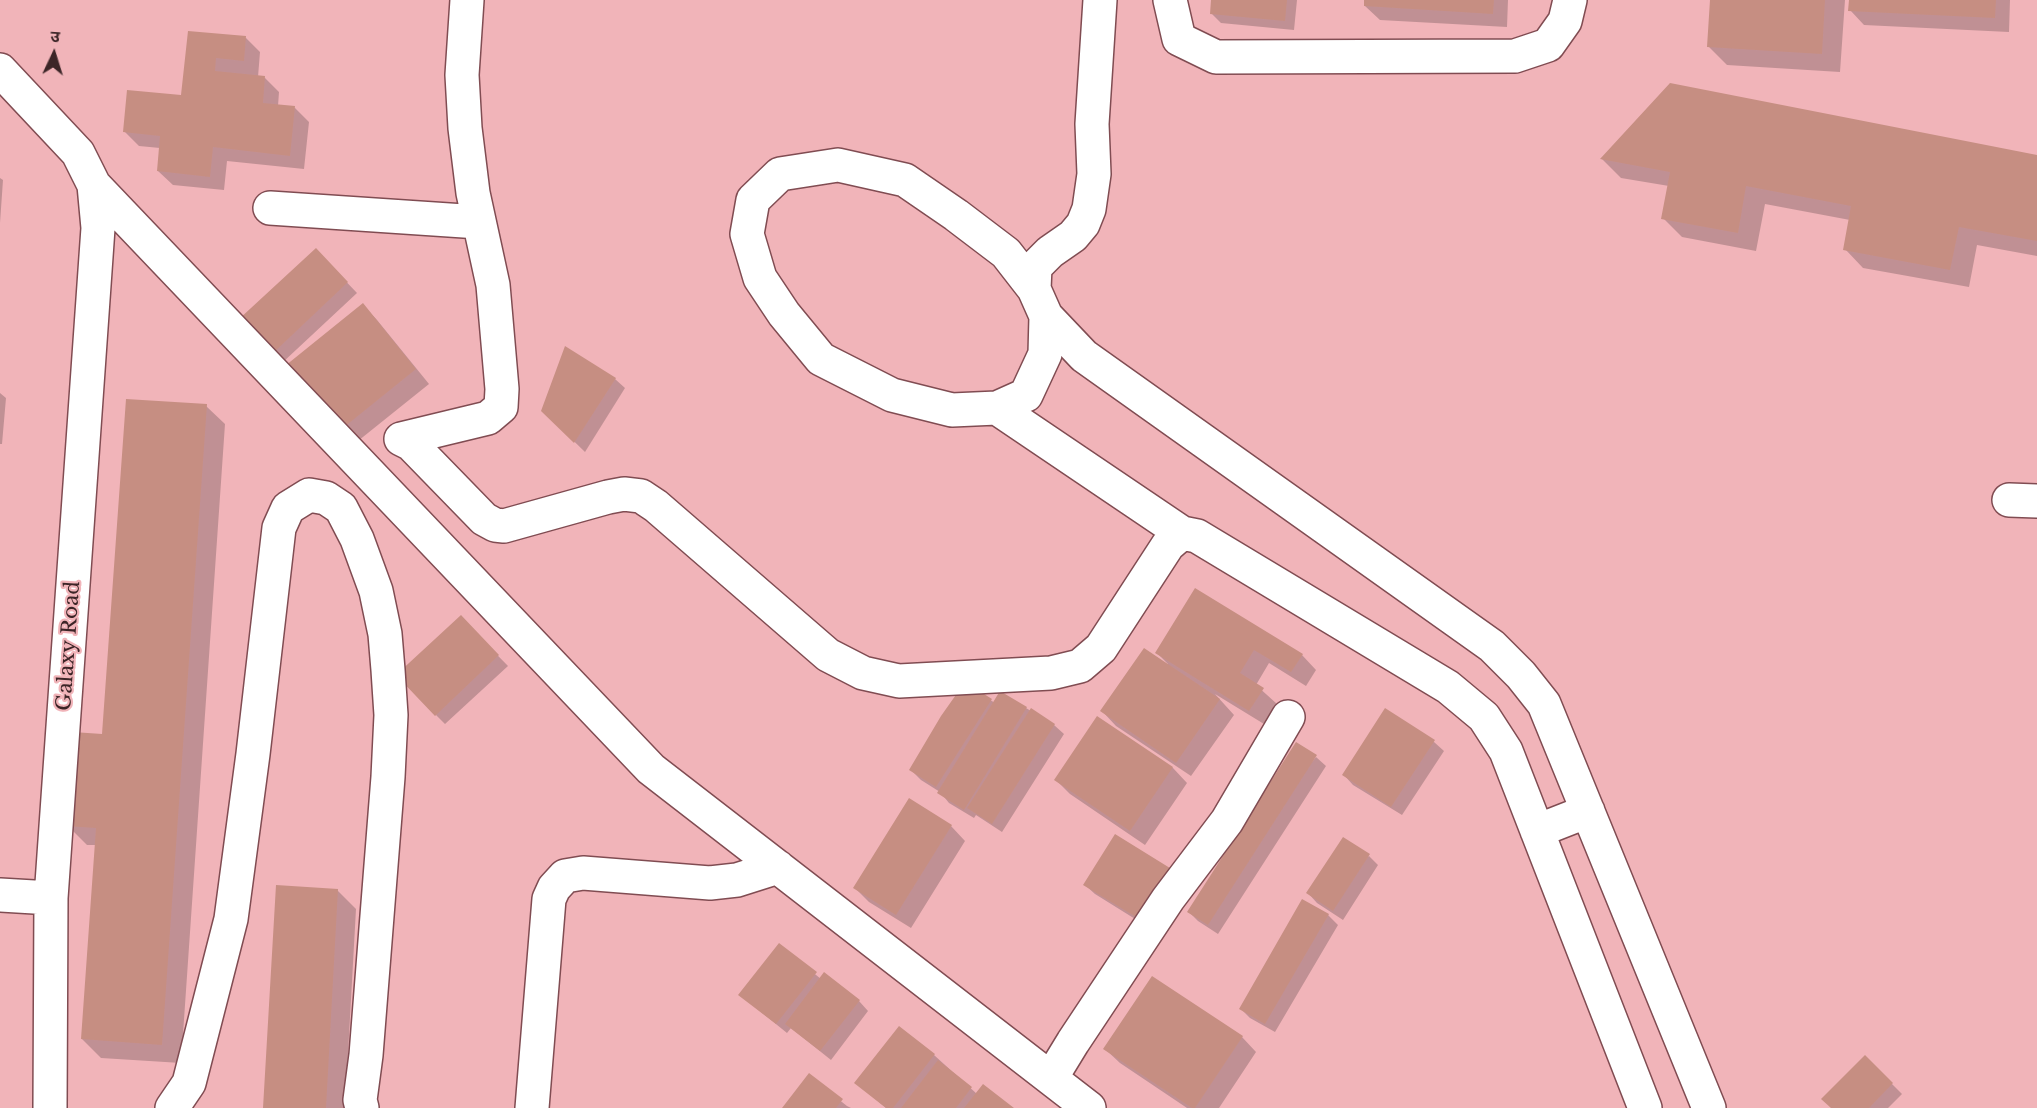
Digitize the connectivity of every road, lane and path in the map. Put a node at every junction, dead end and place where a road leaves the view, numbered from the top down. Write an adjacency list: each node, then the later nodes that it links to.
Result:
1 (467, 0): 8 (street)
2 (1100, 0): 9 (street)
3 (1170, 0): 4 (street)
4 (1570, 0)
5 (0, 70): 6 (street)
6 (94, 185): 15 (street); 17 (street, Galaxy Road)
7 (270, 208): 8 (street)
8 (479, 222): 11 (street)
9 (1040, 302): 10 (street); 10 (street); 13 (street)
10 (997, 408): 11 (street)
11 (1182, 533): 14 (street)
12 (1288, 717): 18 (street)
13 (1588, 811): 14 (street); 25 (street)
14 (1537, 831): 24 (street)
15 (778, 867): 18 (street); 22 (street)
16 (0, 895): 17 (street)
17 (51, 898): 19 (street, Galaxy Road)
18 (1051, 1078): 23 (street)
19 (50, 1108)
20 (172, 1108): 21 (street)
21 (362, 1108)
22 (532, 1108)
23 (1089, 1108)
24 (1645, 1108)
25 (1709, 1108)

